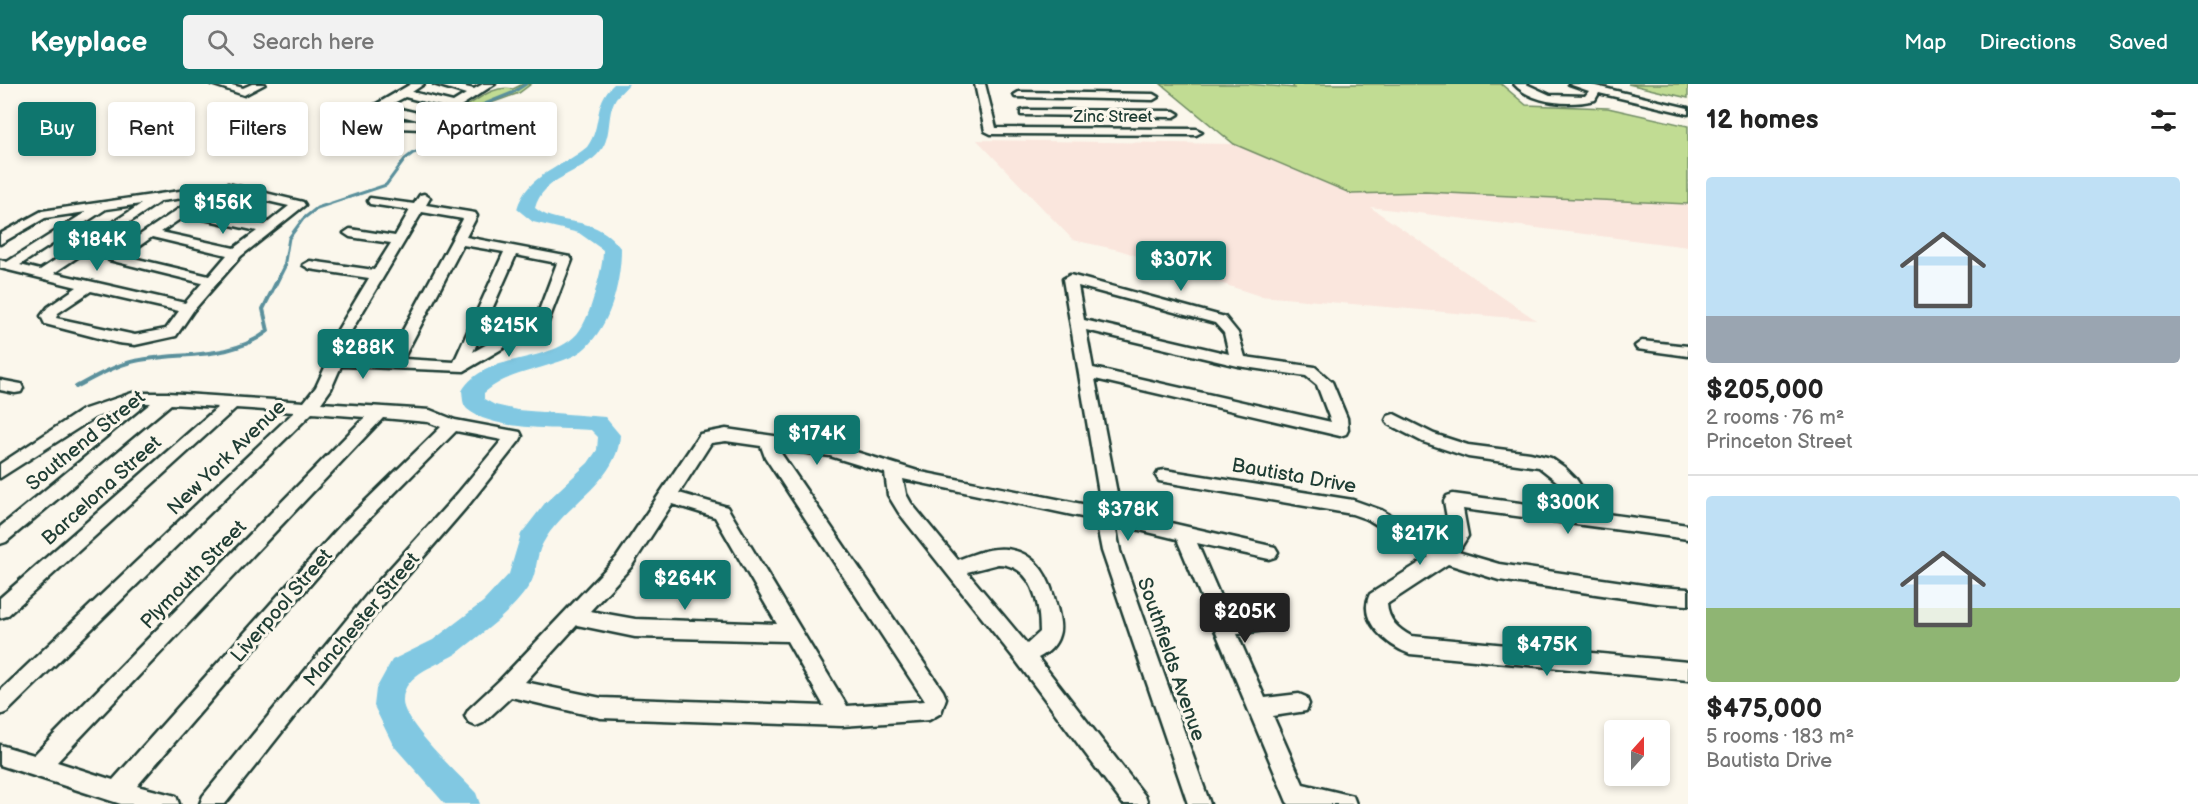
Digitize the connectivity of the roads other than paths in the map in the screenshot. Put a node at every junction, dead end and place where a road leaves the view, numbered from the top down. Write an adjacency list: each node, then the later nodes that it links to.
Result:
1 (221, 84): 2 (street)
2 (260, 84)
3 (418, 84): 12 (street)
4 (439, 84): 13 (street)
5 (490, 84): 13 (street)
6 (980, 84): 21 (street, Zinc Street)
7 (1137, 84): 14 (street)
8 (1520, 84): 11 (street)
9 (1574, 84): 11 (street)
10 (1018, 89): 14 (street); 19 (street)
11 (1595, 89): 18 (street)
12 (403, 93): 15 (street); 16 (street)
13 (476, 93): 17 (street)
14 (1153, 97): 20 (street)
15 (388, 102)
16 (439, 102)
17 (461, 102)
18 (1688, 111)
19 (1025, 113): 20 (street); 21 (street)
20 (1174, 114): 21 (street, Zinc Street)
21 (1030, 132)
22 (216, 189): 23 (street); 27 (street); 28 (street)
23 (161, 197): 26 (street); 38 (street)
24 (374, 201): 25 (street)
25 (422, 203): 32 (street, New York Avenue); 33 (street)
26 (106, 206): 31 (street); 36 (street)
27 (184, 211): 28 (street); 30 (street)
28 (268, 229): 35 (street)
29 (350, 232): 32 (street)
30 (150, 233): 35 (street); 40 (street)
31 (0, 240)
32 (398, 240): 39 (street, New York Avenue)
33 (459, 240): 34 (street); 48 (street)
34 (512, 249): 49 (street); 49 (street)
35 (236, 253): 40 (street)
36 (5, 265): 38 (street)
37 (310, 265): 39 (street)
38 (43, 274): 41 (street)
39 (378, 275): 47 (street, New York Avenue)
40 (212, 280): 42 (street)
41 (88, 286): 42 (street); 42 (street)
42 (188, 308)
43 (1078, 323): 46 (street); 46 (street, Southfields Avenue); 50 (street, Southfields Avenue)
44 (1642, 346): 45 (street)
45 (1688, 351)
46 (1238, 361): 50 (street)
47 (336, 362): 48 (street); 53 (street, New York Avenue)
48 (393, 364): 49 (street)
49 (459, 367)
50 (1087, 372): 62 (street, Southfields Avenue)
51 (168, 398): 52 (street); 59 (street); 66 (street, Southend Street)
52 (231, 404): 53 (street); 71 (street, Barcelona Street)
53 (309, 407): 54 (street); 79 (street, New York Avenue)
54 (380, 412): 56 (street); 85 (street, Plymouth Street)
55 (1394, 420): 63 (street)
56 (453, 425): 86 (street, Liverpool Street); 89 (street, Manchester Street)
57 (768, 440): 58 (street); 61 (street); 83 (street)
58 (893, 470): 62 (street); 69 (street)
59 (0, 472)
60 (1165, 476): 68 (street, Bautista Drive)
61 (668, 496): 72 (street); 75 (street)
62 (1104, 515): 65 (street); 91 (street, Southfields Avenue)
63 (1594, 520): 64 (street); 68 (street)
64 (1688, 532)
65 (1184, 534): 67 (street); 74 (street)
66 (0, 537)
67 (1269, 552)
68 (1444, 556): 70 (street, Bautista Drive); 77 (street)
69 (954, 569): 76 (street); 76 (street)
70 (1688, 597)
71 (0, 610)
72 (574, 616): 75 (street); 78 (street)
73 (1264, 623): 74 (street)
74 (1224, 626): 81 (street)
75 (792, 633): 83 (street)
76 (1024, 656): 90 (street)
77 (1688, 671)
78 (507, 687): 82 (street); 83 (street)
79 (0, 705)
80 (1299, 705): 81 (street)
81 (1259, 708): 87 (street)
82 (476, 716)
83 (842, 716)
84 (0, 755): 85 (street)
85 (38, 768): 86 (street)
86 (117, 792): 88 (street)
87 (1298, 799): 92 (street)
88 (168, 804)
89 (211, 804)
90 (1137, 804)
91 (1199, 804)
92 (1345, 804)

